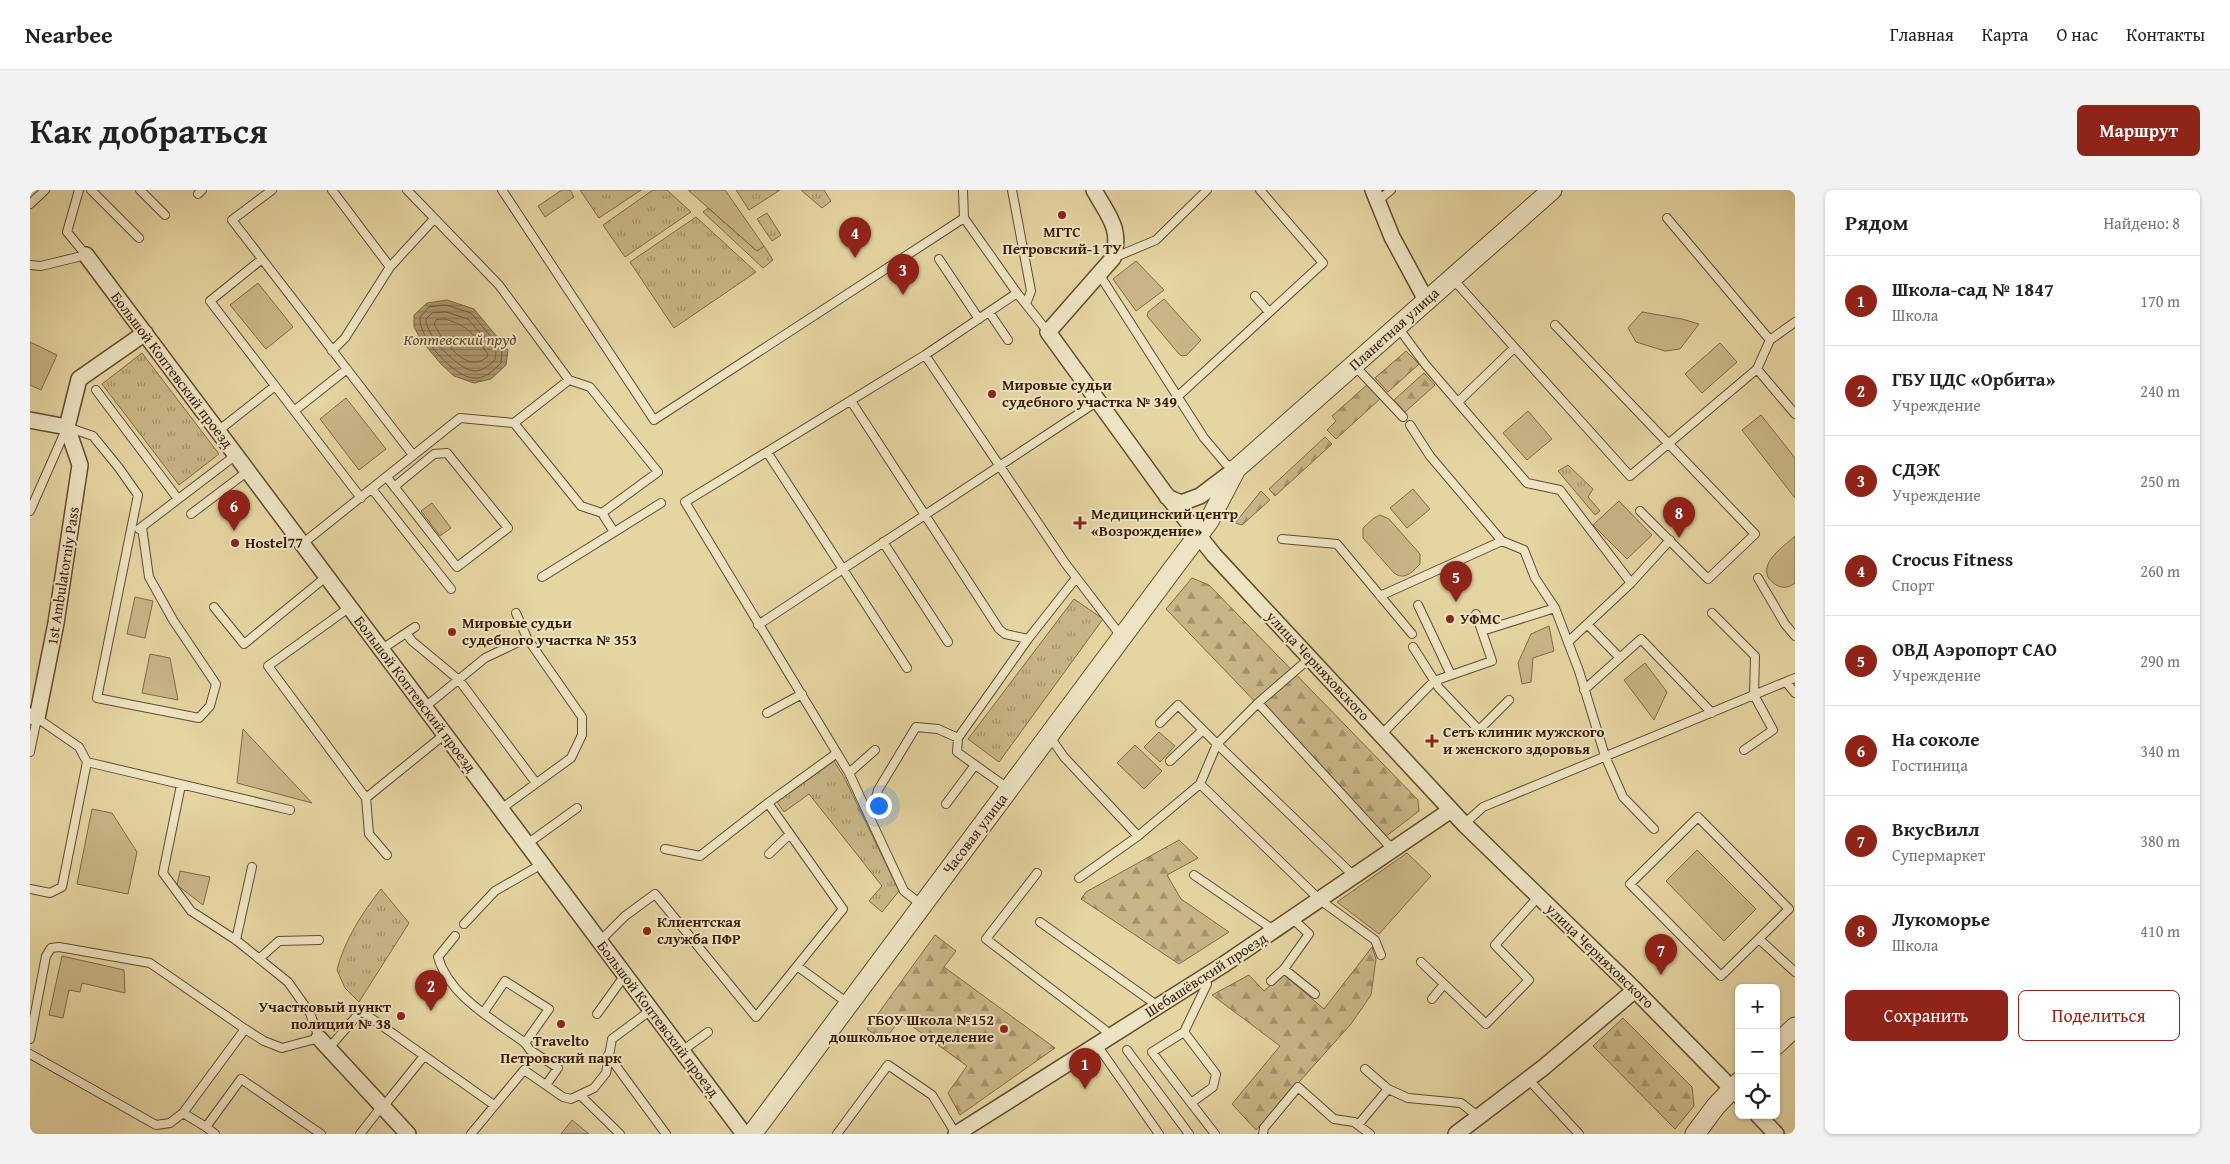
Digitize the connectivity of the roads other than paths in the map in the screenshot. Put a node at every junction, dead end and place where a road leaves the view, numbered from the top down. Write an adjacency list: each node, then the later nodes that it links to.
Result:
1 (45, 190): 17 (lane)
2 (79, 190): 23 (lane)
3 (91, 190): 22 (lane)
4 (140, 190): 18 (lane)
5 (272, 190): 25 (lane)
6 (332, 190): 28 (lane)
7 (407, 190): 21 (lane)
8 (502, 190): 19 (lane)
9 (964, 190): 19 (lane)
10 (1012, 190): 34 (lane)
11 (1094, 190): 24 (street)
12 (1207, 190): 24 (lane)
13 (1260, 190): 36 (lane)
14 (1391, 190): 16 (lane)
15 (1552, 190): 30 (street, Планетная улица)
16 (1376, 196): 33 (street)
17 (30, 204)
18 (165, 215)
19 (964, 218): 31 (lane)
20 (1667, 218): 44 (lane)
21 (434, 219): 28 (lane); 51 (lane)
22 (139, 238)
23 (86, 255): 27 (lane); 42 (street, Большой Коптевский проезд)
24 (1113, 258): 29 (street)
25 (262, 259): 46 (lane); 52 (lane)
26 (939, 259): 37 (lane)
27 (30, 264)
28 (390, 267): 46 (lane)
29 (1099, 274): 41 (street); 54 (lane)
30 (1452, 278): 33 (street, Планетная улица); 45 (lane)
31 (1017, 293): 34 (lane); 35 (lane)
32 (1255, 296): 36 (lane)
33 (1426, 300): 40 (street, Планетная улица)
34 (1026, 304): 41 (lane)
35 (989, 312): 37 (lane); 43 (lane)
36 (1269, 312): 54 (lane)
37 (979, 319): 47 (lane)
38 (1795, 322): 44 (lane)
39 (1555, 325): 66 (lane)
40 (1397, 326): 48 (street, Планетная улица); 57 (lane)
41 (1048, 332): 56 (street, улица Черняховского)
42 (145, 333): 64 (street); 65 (street, Большой Коптевский проезд)
43 (1008, 340)
44 (1770, 340): 50 (lane)
45 (1514, 348): 57 (lane); 66 (lane)
46 (332, 351): 49 (lane)
47 (925, 355): 55 (lane); 70 (lane)
48 (1354, 365): 60 (lane); 71 (street, Планетная улица)
49 (347, 369): 58 (lane); 69 (lane)
50 (1757, 369): 59 (lane); 66 (lane)
51 (569, 380): 62 (lane); 82 (lane)
52 (275, 386): 58 (lane); 65 (lane)
53 (96, 390): 78 (lane)
54 (1176, 398): 71 (lane)
55 (851, 401): 67 (lane); 84 (lane)
56 (1098, 401): 70 (lane); 76 (street, улица Черняховского)
57 (1458, 402): 99 (lane)
58 (294, 411): 77 (lane)
59 (1795, 414)
60 (1403, 417)
61 (30, 420): 64 (street)
62 (514, 424): 69 (lane); 82 (lane)
63 (1410, 425): 91 (lane)
64 (67, 427): 80 (lane); 87 (lane); 140 (street, 1st Ambulatorniy Pass)
65 (218, 431): 68 (street, Большой Коптевский проезд)
66 (1670, 445): 90 (lane)
67 (767, 452): 94 (lane); 110 (lane)
68 (236, 455): 72 (street, Большой Коптевский проезд); 78 (lane)
69 (413, 455): 73 (lane)
70 (999, 465): 84 (lane); 97 (lane)
71 (1236, 469): 76 (street, Планетная улица); 88 (street, Планетная улица)
72 (248, 471): 83 (lane); 93 (street, Большой Коптевский проезд)
73 (386, 477): 74 (lane); 75 (lane)
74 (394, 487): 74 (lane)
75 (372, 489): 77 (lane); 100 (lane)
76 (1167, 496): 88 (street, улица Черняховского)
77 (361, 498): 93 (lane)
78 (178, 499): 85 (lane)
79 (661, 503): 86 (lane)
80 (30, 511)
81 (1640, 511): 90 (lane)
82 (602, 513): 86 (lane)
83 (190, 514)
84 (925, 514): 92 (lane); 118 (lane)
85 (142, 527): 87 (lane); 87 (lane)
86 (614, 532): 96 (lane)
87 (132, 534)
88 (1198, 535): 116 (street, Часовая улица); 123 (street, улица Черняховского)
89 (1282, 539): 101 (lane)
90 (1670, 540): 99 (lane)
91 (1502, 541): 101 (lane); 105 (lane)
92 (883, 542): 94 (lane); 119 (lane)
93 (302, 544): 95 (street, Большой Коптевский проезд)
94 (842, 569): 110 (lane); 125 (lane)
95 (327, 576): 103 (lane); 104 (street, Большой Коптевский проезд)
96 (542, 576)
97 (1076, 578): 116 (lane); 118 (lane)
98 (1758, 578): 115 (lane)
99 (1631, 583): 109 (lane)
100 (451, 588)
101 (1380, 596): 114 (lane)
102 (1418, 605): 126 (lane)
103 (214, 606)
104 (350, 608): 122 (street, Большой Коптевский проезд); 161 (lane)
105 (1556, 608): 112 (lane); 120 (lane)
106 (516, 613): 117 (lane)
107 (1712, 613): 134 (lane)
108 (1476, 614): 112 (lane)
109 (1587, 624): 120 (lane); 124 (lane)
110 (758, 625): 133 (lane)
111 (415, 627): 113 (lane)
112 (1482, 631): 126 (lane)
113 (406, 633): 122 (lane); 128 (lane)
114 (1412, 634)
115 (1795, 636)
116 (1122, 637): 144 (street, Часовая улица)
117 (527, 638): 128 (lane); 157 (lane)
118 (1028, 639): 146 (lane)
119 (948, 642)
120 (1568, 642): 131 (lane)
121 (1413, 647): 129 (lane)
122 (382, 649): 137 (street, Большой Коптевский проезд)
123 (1310, 657): 136 (lane); 145 (street, улица Черняховского)
124 (1620, 658): 131 (lane); 138 (lane)
125 (907, 668)
126 (1450, 675): 129 (lane)
127 (1795, 678): 130 (lane)
128 (459, 680): 137 (lane); 157 (lane)
129 (1434, 681): 135 (lane); 145 (lane)
130 (1786, 682): 132 (lane); 134 (lane)
131 (1584, 690): 152 (lane)
132 (1795, 693)
133 (802, 694): 139 (lane); 151 (lane)
134 (1754, 695): 138 (lane); 149 (lane)
135 (1509, 700)
136 (1258, 703): 147 (lane); 175 (lane)
137 (425, 708): 143 (street, Большой Коптевский проезд)
138 (1712, 712): 152 (lane)
139 (767, 713)
140 (34, 717): 150 (lane); 154 (lane)
141 (1160, 723): 142 (lane)
142 (1203, 730): 147 (lane); 153 (lane)
143 (445, 734): 161 (lane); 165 (street, Большой Коптевский проезд)
144 (1049, 735): 160 (street, Часовая улица); 172 (lane)
145 (1381, 735): 167 (street, улица Черняховского)
146 (958, 738): 155 (lane); 168 (lane)
147 (1217, 744): 158 (lane); 182 (lane)
148 (874, 750): 156 (lane)
149 (1744, 750)
150 (30, 752)
151 (837, 753): 156 (lane); 162 (lane)
152 (1605, 756): 169 (lane); 170 (lane)
153 (1170, 761)
154 (87, 762): 159 (lane); 184 (lane)
155 (975, 765): 160 (lane); 163 (lane)
156 (849, 773): 168 (lane)
157 (536, 783): 165 (lane)
158 (1200, 784): 172 (lane); 186 (lane)
159 (181, 785): 166 (lane); 194 (lane)
160 (1009, 789): 187 (street, Часовая улица)
161 (366, 798): 177 (lane)
162 (768, 803): 171 (lane); 174 (lane)
163 (946, 804)
164 (576, 808): 173 (lane)
165 (501, 809): 173 (street, Большой Коптевский проезд)
166 (290, 810)
167 (1451, 810): 169 (street, улица Черняховского); 175 (street, Шебашёвский проезд)
168 (870, 818): 187 (lane)
169 (1464, 824): 185 (street, улица Черняховского)
170 (1654, 828)
171 (790, 834): 176 (lane); 200 (lane)
172 (1138, 836): 183 (lane)
173 (527, 844): 178 (street, Большой Коптевский проезд)
174 (665, 848)
175 (1393, 850): 182 (street, Шебашёвский проезд)
176 (769, 854)
177 (388, 855)
178 (542, 864): 190 (lane); 196 (street, Большой Коптевский проезд)
179 (252, 866): 194 (lane)
180 (1037, 873): 220 (lane)
181 (1194, 875): 191 (lane)
182 (1354, 877): 186 (street, Шебашёвский проезд)
183 (1079, 878)
184 (30, 889)
185 (1539, 896): 206 (lane); 207 (street, улица Черняховского)
186 (1320, 900): 188 (street, Шебашёвский проезд); 197 (lane)
187 (922, 905): 210 (street, Часовая улица)
188 (1293, 918): 191 (street, Шебашёвский проезд); 201 (lane)
189 (1040, 922): 211 (lane)
190 (464, 924)
191 (1275, 931): 204 (street, Шебашёвский проезд)
192 (455, 936): 213 (lane)
193 (1759, 939): 193 (lane); 202 (lane)
194 (236, 940): 198 (lane)
195 (319, 940): 198 (lane)
196 (600, 941): 200 (lane); 203 (street, Большой Коптевский проезд)
197 (1381, 954)
198 (260, 958): 222 (lane)
199 (1421, 962): 206 (lane)
200 (797, 966): 210 (lane)
201 (1284, 970): 205 (lane); 208 (lane)
202 (1795, 972)
203 (625, 975): 212 (street, Большой Коптевский проезд); 214 (lane)
204 (1203, 977): 211 (street, Шебашёвский проезд); 218 (lane)
205 (1270, 981)
206 (1444, 984): 209 (lane)
207 (1635, 990): 230 (street); 232 (street, улица Черняховского)
208 (1315, 994)
209 (1432, 1000)
210 (848, 1004): 252 (street, Часовая улица)
211 (1155, 1008): 220 (street, Шебашёвский проезд)
212 (652, 1010): 225 (street, Большой Коптевский проезд); 227 (lane)
213 (484, 1012): 223 (lane); 223 (lane)
214 (597, 1014)
215 (245, 1029): 219 (lane); 222 (lane); 239 (lane)
216 (1794, 1030): 221 (street)
217 (708, 1032): 225 (lane)
218 (1184, 1032): 236 (lane); 236 (lane)
219 (30, 1039)
220 (1103, 1041): 254 (street, Шебашёвский проезд); 255 (lane)
221 (1780, 1042)
222 (324, 1043): 228 (lane); 238 (street)
223 (525, 1043): 231 (lane)
224 (1128, 1050): 256 (lane)
225 (682, 1051): 251 (street, Большой Коптевский проезд)
226 (30, 1054): 239 (lane)
227 (608, 1055): 235 (lane); 250 (lane)
228 (424, 1056): 237 (lane); 238 (lane)
229 (1365, 1069): 233 (lane)
230 (1528, 1079): 240 (street); 261 (lane)
231 (546, 1085): 235 (lane); 237 (lane)
232 (1735, 1088)
233 (1388, 1089): 240 (lane); 242 (lane)
234 (1735, 1090): 262 (street)
235 (580, 1095): 249 (lane)
236 (1191, 1103): 257 (lane)
237 (494, 1106): 248 (lane)
238 (382, 1107): 246 (lane); 247 (street)
239 (183, 1113): 243 (lane)
240 (1479, 1116): 260 (street)
241 (1762, 1119): 263 (street)
242 (1358, 1124): 258 (lane); 259 (lane)
243 (206, 1127): 244 (lane); 245 (lane)
244 (216, 1134)
245 (321, 1134)
246 (360, 1134)
247 (408, 1134)
248 (471, 1134)
249 (620, 1134)
250 (666, 1134)
251 (744, 1134)
252 (752, 1134)
253 (837, 1134): 254 (lane)
254 (956, 1134)
255 (1159, 1134)
256 (1189, 1134)
257 (1215, 1134)
258 (1263, 1134)
259 (1370, 1134)
260 (1456, 1134)
261 (1579, 1134)
262 (1695, 1134)
263 (1776, 1134)

